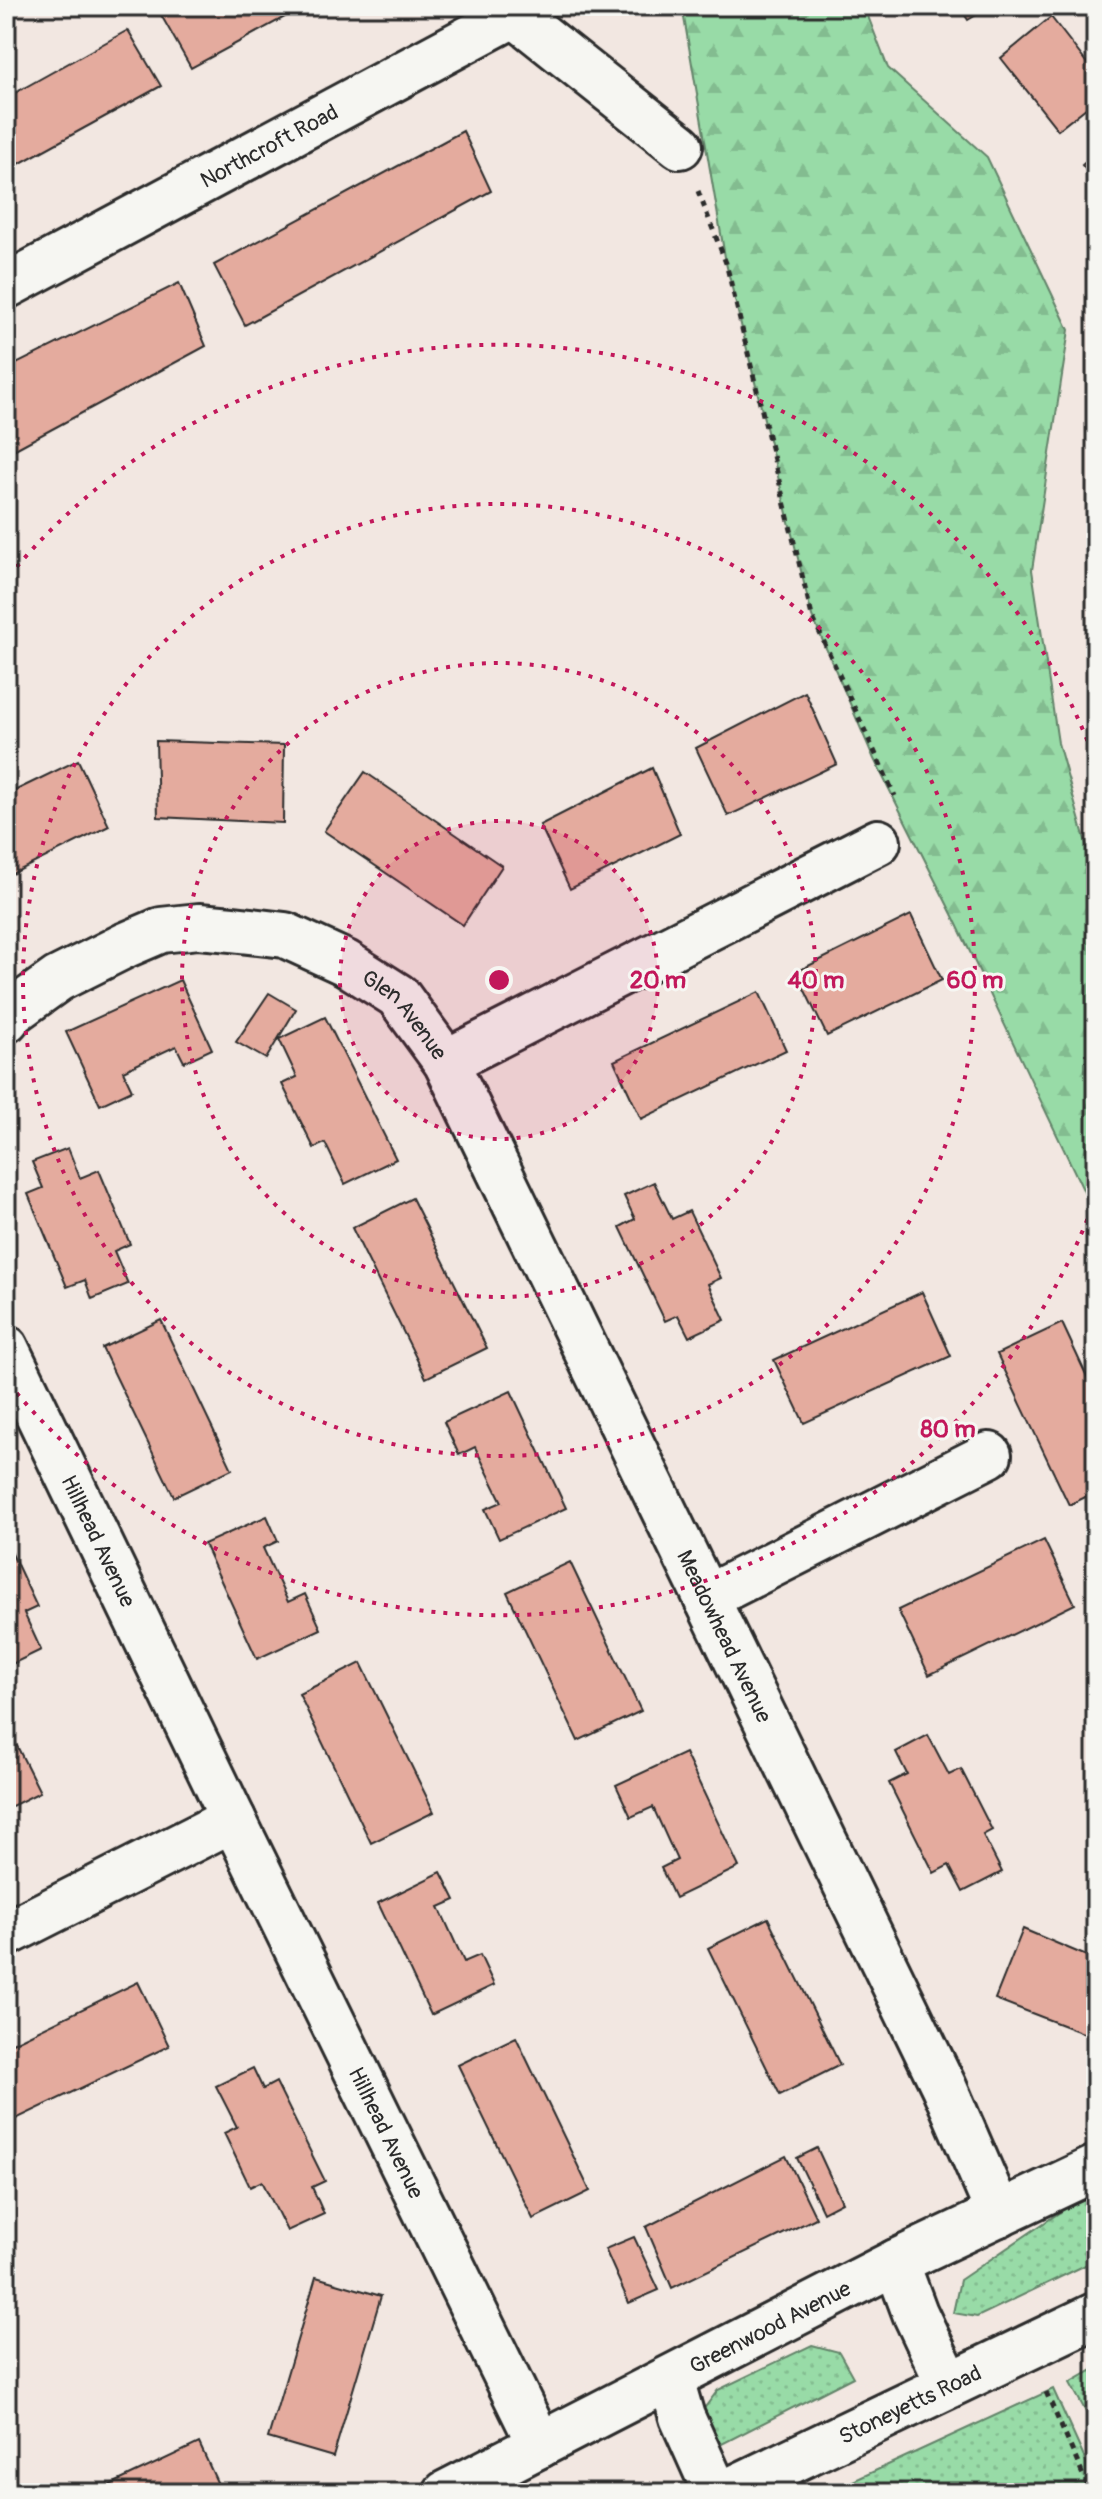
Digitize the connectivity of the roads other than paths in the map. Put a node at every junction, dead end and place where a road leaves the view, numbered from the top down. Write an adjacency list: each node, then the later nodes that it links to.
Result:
1 (522, 11): 2 (street); 3 (street, Northcroft Road)
2 (680, 146)
3 (6, 286)
4 (878, 842): 6 (street, Glen Avenue)
5 (6, 1020): 6 (street, Glen Avenue)
6 (446, 1062): 9 (street, Meadowhead Avenue)
7 (6, 1348): 10 (street, Hillhead Avenue)
8 (989, 1455): 9 (street)
9 (706, 1598): 13 (street, Meadowhead Avenue)
10 (233, 1819): 11 (street); 18 (street, Hillhead Avenue)
11 (6, 1934)
12 (1096, 2168): 13 (street, Greenwood Avenue)
13 (999, 2214): 14 (street, Greenwood Avenue)
14 (896, 2262): 16 (street, Greenwood Avenue); 17 (street)
15 (1096, 2315): 17 (street, Stoneyetts Road)
16 (671, 2379): 18 (street, Greenwood Avenue); 20 (street)
17 (949, 2385): 21 (street, Stoneyetts Road)
18 (540, 2445): 19 (street, Greenwood Avenue)
19 (446, 2493)
20 (716, 2493)
21 (724, 2493)

